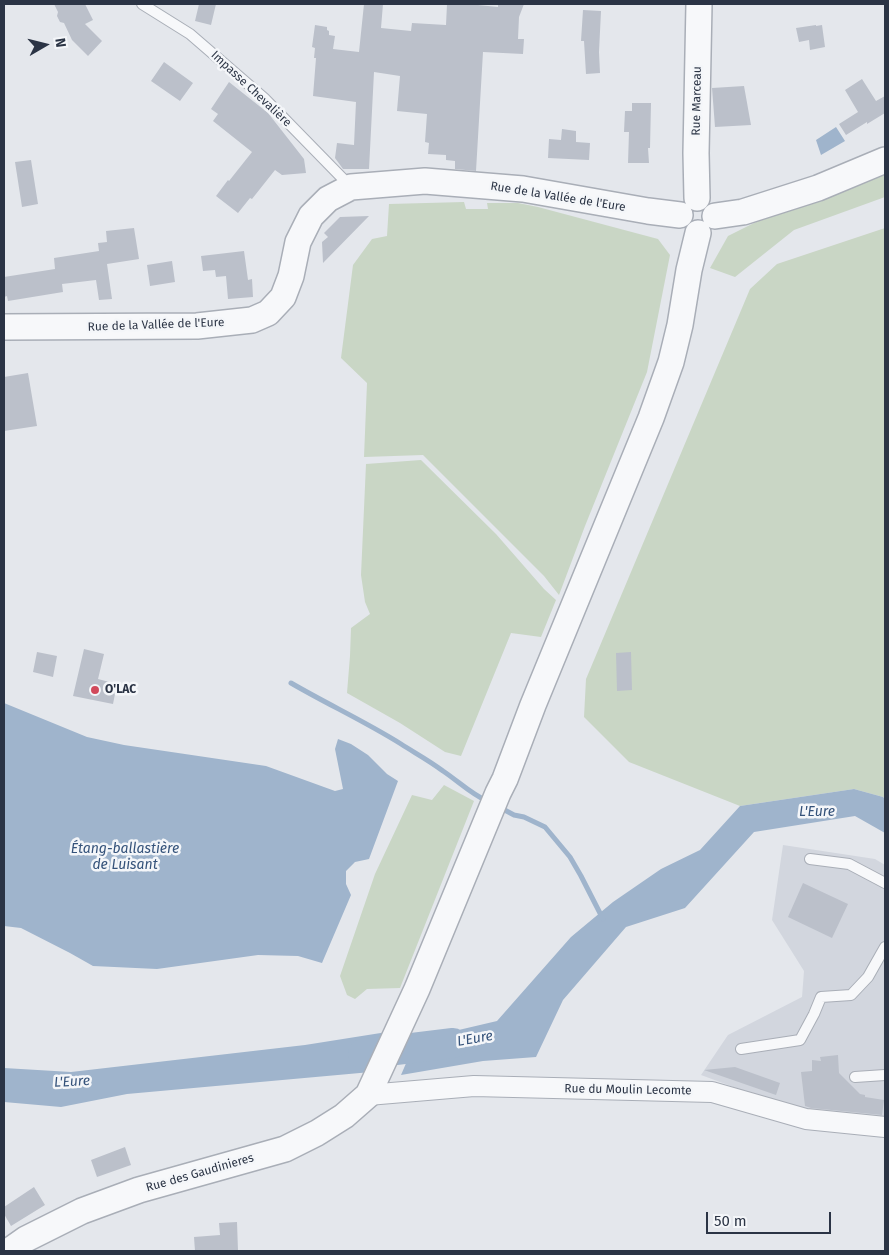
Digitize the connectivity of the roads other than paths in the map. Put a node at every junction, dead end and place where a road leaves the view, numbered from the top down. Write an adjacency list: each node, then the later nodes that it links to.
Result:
1 (142, 4): 4 (lane, Impasse Chevalière)
2 (699, 4): 5 (street, Rue Marceau)
3 (885, 160): 7 (street)
4 (351, 187): 6 (street, Rue de la Vallée de l'Eure); 8 (street, Rue de la Vallée de l'Eure)
5 (698, 198): 6 (street); 7 (street)
6 (680, 215): 7 (street)
7 (706, 225): 15 (street)
8 (4, 327)
9 (810, 859): 10 (lane)
10 (885, 883)
11 (884, 950): 12 (lane)
12 (741, 1049)
13 (885, 1075): 14 (lane)
14 (855, 1077)
15 (372, 1086): 16 (street, Rue du Moulin Lecomte); 17 (street, Rue des Gaudinieres)
16 (885, 1127)
17 (8, 1251)

